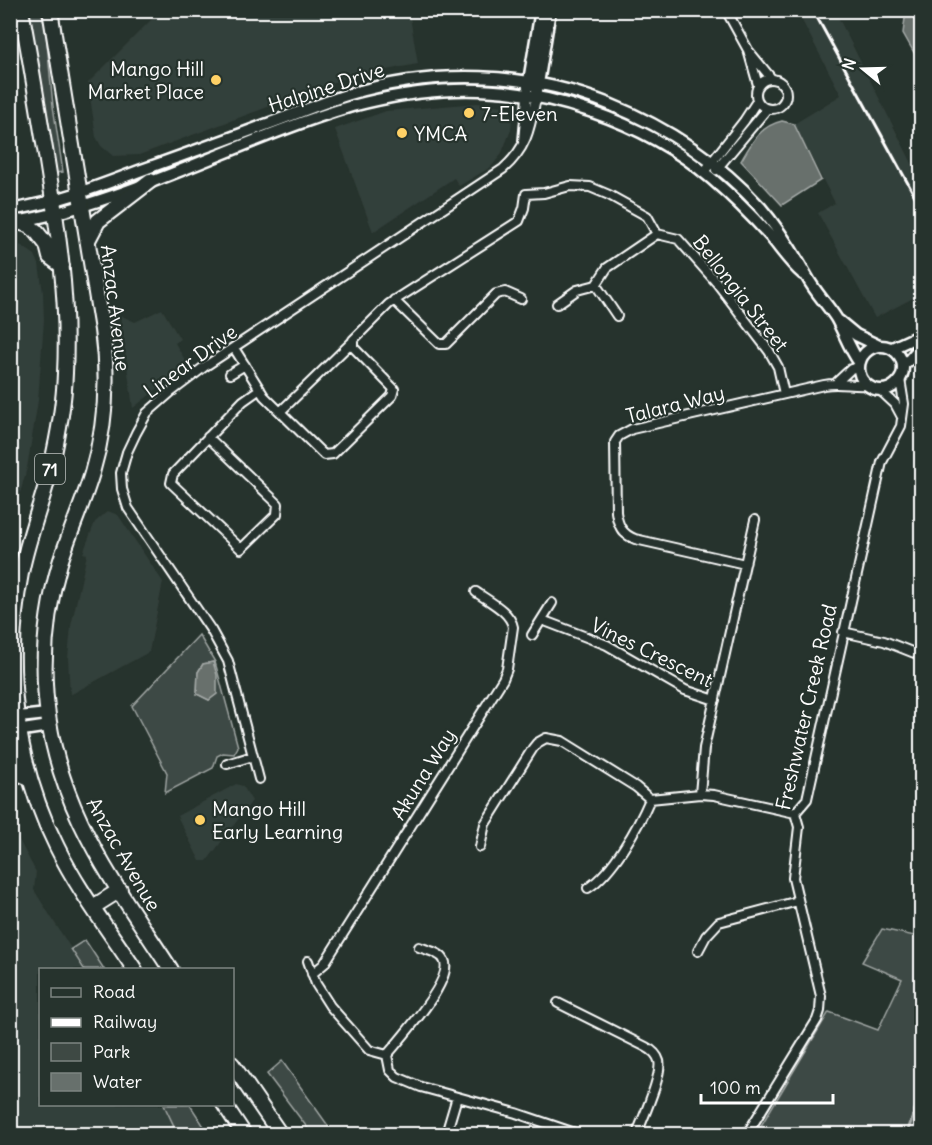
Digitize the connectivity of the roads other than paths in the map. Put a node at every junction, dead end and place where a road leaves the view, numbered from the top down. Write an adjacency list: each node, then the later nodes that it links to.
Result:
1 (21, 10): 17 (highway, 71)
2 (50, 10): 16 (highway, Anzac Avenue / 71)
3 (541, 10): 8 (main road)
4 (550, 10): 8 (main road)
5 (726, 10): 6 (street)
6 (748, 50): 7 (street); 9 (street)
7 (771, 78): 9 (street); 12 (street)
8 (533, 83): 10 (main road); 13 (main road, Halpine Drive); 16 (main road, Halpine Drive)
9 (758, 86): 11 (street)
10 (531, 97): 14 (main road, Halpine Drive); 15 (main road, Halpine Drive); 33 (street, Linear Drive)
11 (757, 101): 12 (street); 13 (street)
12 (767, 109): 13 (street)
13 (714, 165): 14 (street); 22 (main road, Halpine Drive)
14 (707, 174): 22 (main road, Halpine Drive)
15 (150, 181): 16 (main road, Halpine Drive); 20 (highway)
16 (81, 199): 17 (main road); 20 (highway, Anzac Avenue / 71)
17 (54, 207): 18 (main road); 21 (highway, 71)
18 (13, 218): 21 (highway)
19 (657, 234): 23 (street); 25 (street, Bellongia Street); 44 (street, Bellongia Street)
20 (88, 240): 58 (highway, Anzac Avenue / 71)
21 (62, 266): 56 (highway, 71)
22 (807, 278): 28 (main road, Halpine Drive)
23 (596, 285): 26 (street); 27 (street)
24 (521, 299): 25 (street)
25 (394, 300): 30 (street)
26 (557, 304)
27 (617, 316)
28 (836, 319): 31 (main road, Halpine Drive); 36 (main road, Halpine Drive)
29 (921, 332): 34 (main road)
30 (353, 340): 45 (street); 45 (street)
31 (877, 345): 34 (main road); 36 (main road)
32 (921, 345): 37 (main road)
33 (234, 348): 35 (street); 60 (street, Linear Drive)
34 (892, 348): 37 (main road)
35 (245, 364): 38 (street); 42 (street)
36 (858, 364): 40 (street, Talara Way); 41 (main road)
37 (903, 365): 39 (main road)
38 (230, 374)
39 (900, 380): 43 (main road); 46 (street, Freshwater Creek Road)
40 (837, 382): 41 (street, Talara Way); 44 (street, Talara Way)
41 (866, 385): 43 (main road)
42 (260, 389): 45 (street); 47 (street)
43 (880, 390): 46 (street)
44 (784, 394): 49 (street, Talara Way)
45 (281, 411)
46 (902, 417): 53 (street, Freshwater Creek Road)
47 (208, 437): 47 (street)
48 (755, 520): 49 (street)
49 (745, 564): 57 (street)
50 (476, 592): 78 (street, Akuna Way)
51 (552, 603): 52 (street)
52 (542, 620): 54 (street); 57 (street, Vines Crescent)
53 (843, 632): 55 (street); 67 (street, Freshwater Creek Road)
54 (532, 635)
55 (921, 656)
56 (13, 692): 59 (highway, 71)
57 (715, 700): 65 (street)
58 (48, 720): 59 (main road); 70 (highway, Anzac Avenue / 71)
59 (14, 724): 63 (highway, 71)
60 (253, 756): 62 (street); 64 (street, Linear Drive)
61 (10, 762): 63 (highway)
62 (227, 764)
63 (30, 778): 72 (highway, 71)
64 (259, 779)
65 (700, 794): 66 (street); 67 (street)
66 (650, 799): 68 (street); 69 (street)
67 (795, 813): 71 (street, Freshwater Creek Road)
68 (480, 847)
69 (588, 888)
70 (120, 890): 72 (highway); 77 (highway, Anzac Avenue / 71)
71 (798, 901): 74 (street); 89 (street, Freshwater Creek Road)
72 (93, 907): 76 (highway, 71)
73 (419, 947): 80 (street)
74 (699, 951)
75 (308, 962): 78 (street)
76 (134, 968)
77 (170, 968)
78 (312, 974): 80 (street)
79 (558, 1003): 88 (street)
80 (387, 1055): 82 (street)
81 (234, 1067): 85 (highway)
82 (456, 1097): 86 (street); 87 (street)
83 (225, 1106): 84 (highway)
84 (244, 1134)
85 (280, 1134)
86 (446, 1134)
87 (578, 1134)
88 (637, 1134)
89 (747, 1134)

